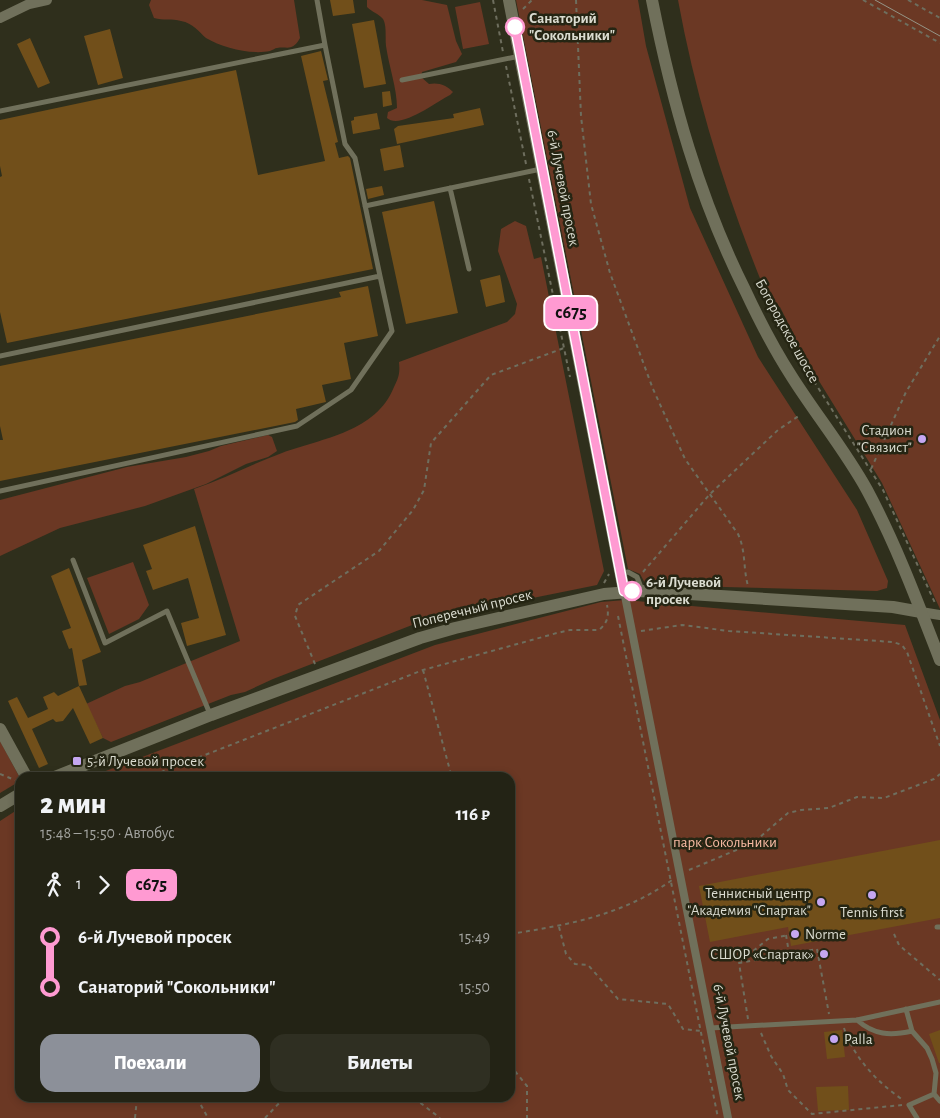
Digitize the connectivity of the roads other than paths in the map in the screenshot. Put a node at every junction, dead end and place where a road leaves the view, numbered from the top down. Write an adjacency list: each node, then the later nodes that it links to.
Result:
1 (48, 0): 5 (street)
2 (317, 0): 6 (lane)
3 (509, 0): 7 (street, 6-й Лучевой просек)
4 (652, 0): 21 (street, Богородское шоссе)
5 (0, 18)
6 (325, 45): 9 (lane); 12 (lane)
7 (521, 56): 8 (lane); 10 (street, 6-й Лучевой просек)
8 (402, 80)
9 (0, 111)
10 (543, 169): 11 (lane); 18 (street, 6-й Лучевой просек)
11 (450, 188): 12 (lane); 13 (lane)
12 (365, 206): 14 (lane)
13 (469, 269)
14 (380, 276): 15 (lane); 16 (lane)
15 (0, 356)
16 (0, 490)
17 (73, 560): 24 (lane)
18 (615, 573): 19 (street, 6-й Лучевой просек); 20 (lane)
19 (624, 591): 20 (street, Поперечный просек); 24 (street, Поперечный просек); 33 (street, 6-й Лучевой просек)
20 (642, 591): 21 (street, Поперечный просек)
21 (921, 612): 22 (street); 23 (street, Богородское шоссе)
22 (940, 615)
23 (940, 660)
24 (211, 715): 27 (street, Поперечный просек)
25 (0, 728): 26 (street)
26 (24, 772)
27 (67, 772)
28 (15, 797): 29 (street)
29 (0, 806)
30 (940, 1002): 31 (lane)
31 (906, 1009): 32 (lane); 34 (lane)
32 (857, 1020): 33 (lane); 34 (lane)
33 (710, 1028): 37 (street, 6-й Лучевой просек)
34 (912, 1031): 35 (lane)
35 (934, 1094): 36 (lane); 38 (lane)
36 (940, 1101)
37 (728, 1118)
38 (917, 1118)

